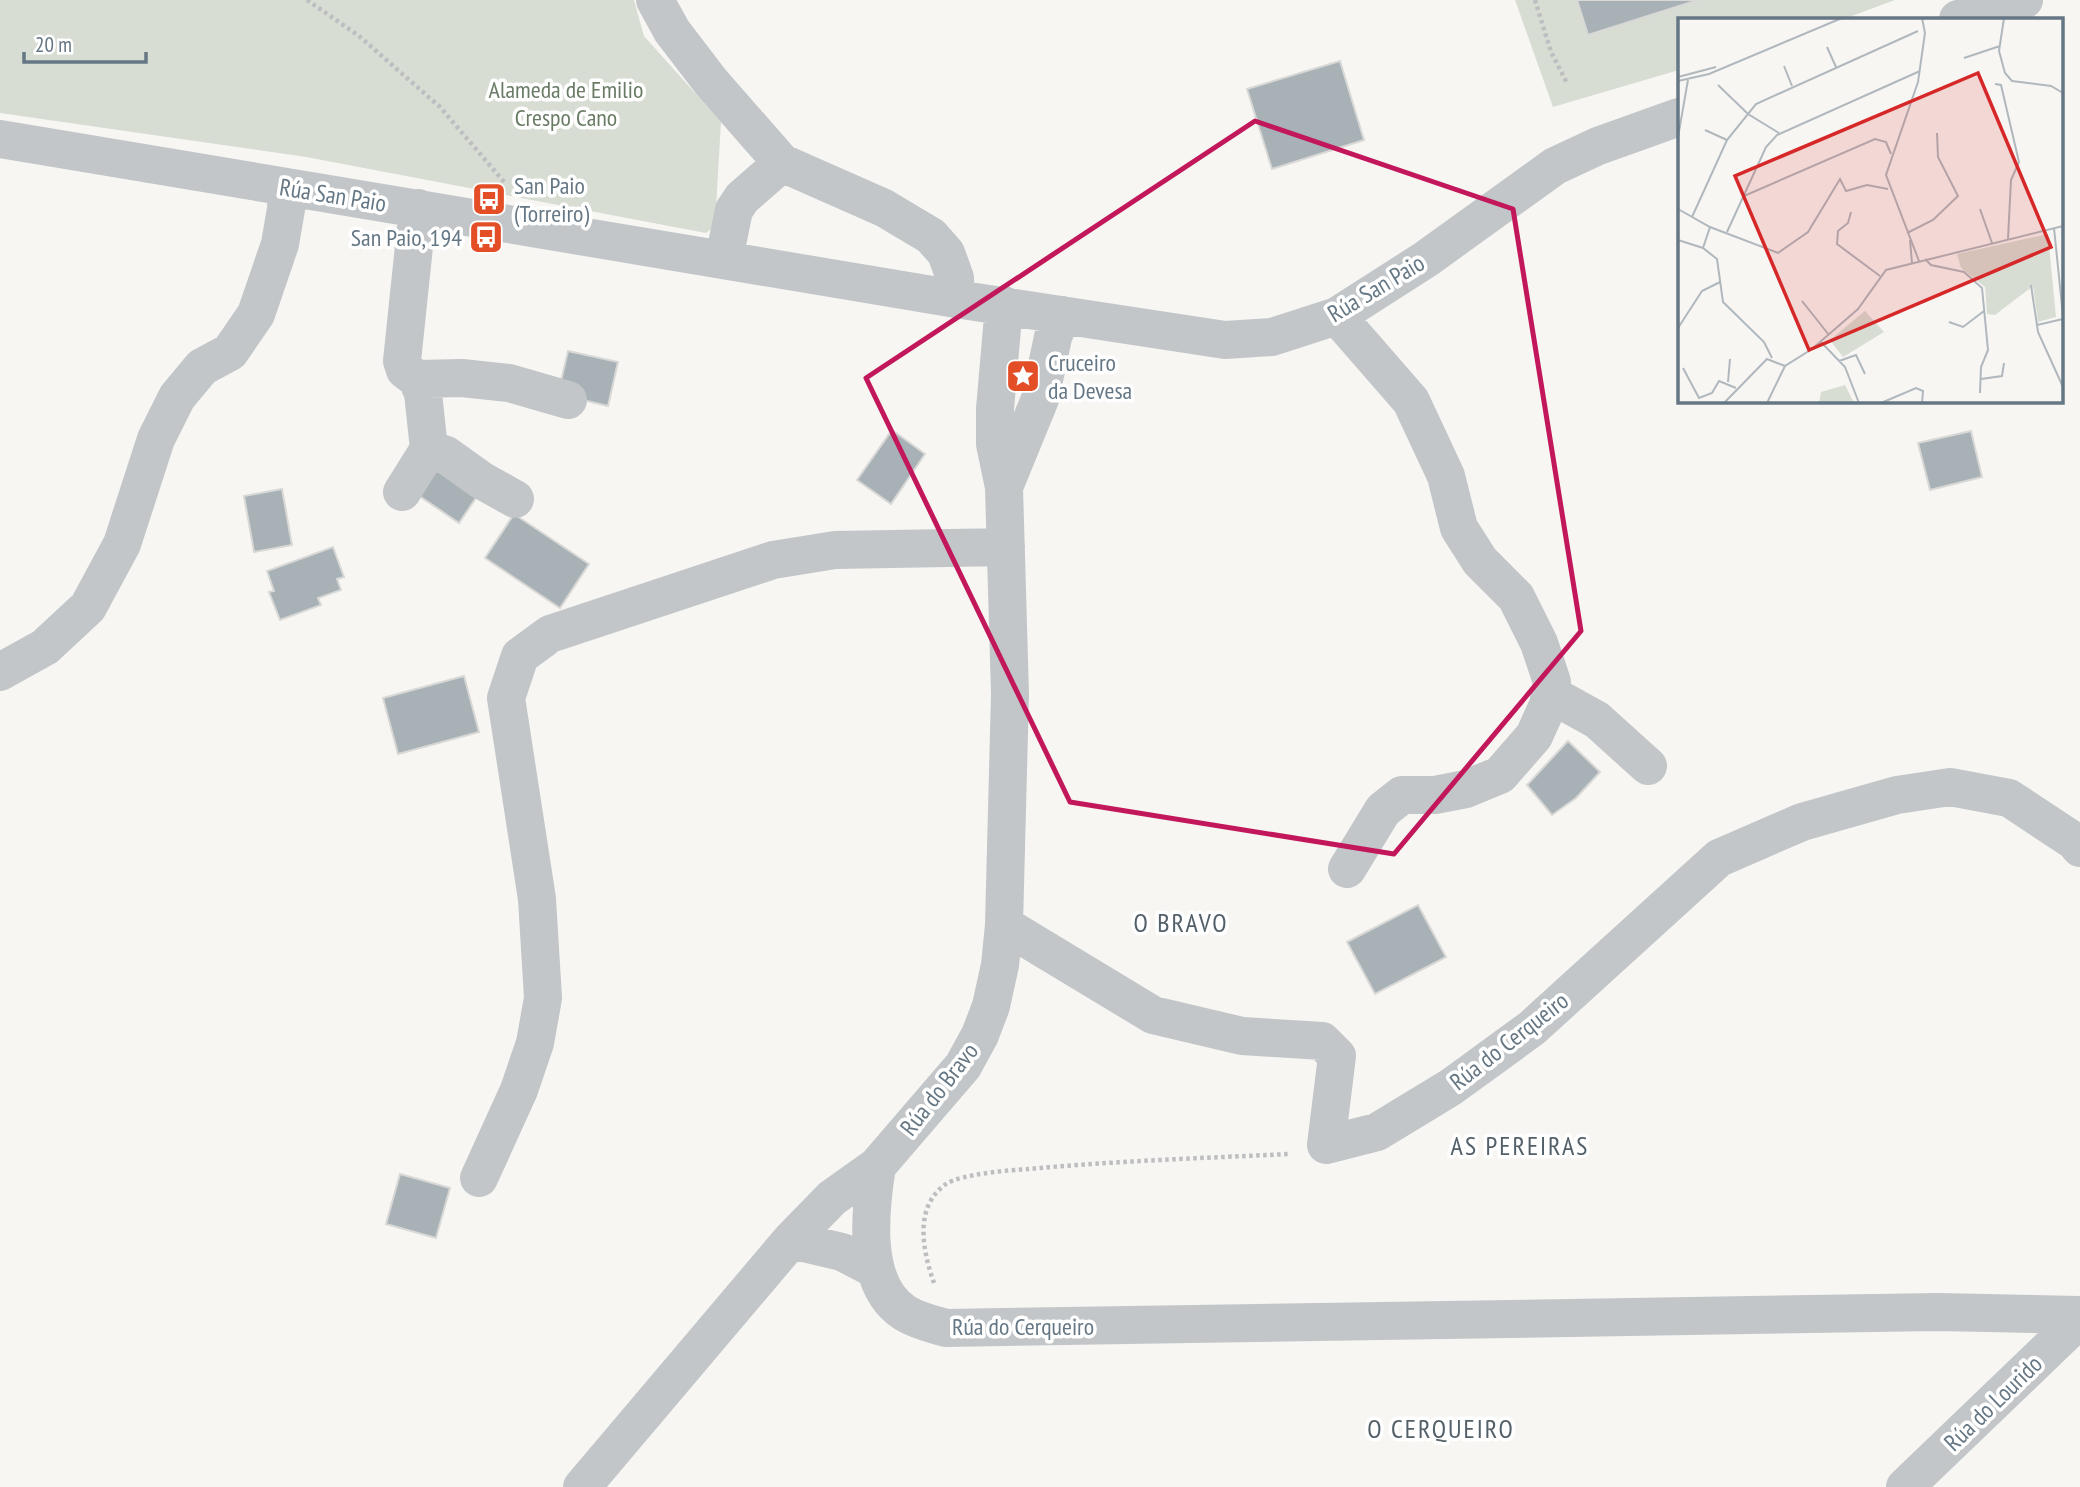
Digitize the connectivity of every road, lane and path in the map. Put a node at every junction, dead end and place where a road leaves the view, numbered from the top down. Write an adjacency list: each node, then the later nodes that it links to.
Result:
1 (307, 0): 10 (path)
2 (655, 0): 9 (street)
3 (1535, 0): 6 (path)
4 (2024, 0): 5 (street)
5 (1962, 12)
6 (1567, 83)
7 (1678, 117): 17 (street, Rúa San Paio)
8 (0, 139): 11 (street, Rúa San Paio)
9 (782, 163): 13 (street); 14 (street)
10 (507, 186)
11 (287, 187): 12 (street, Rúa San Paio); 25 (street)
12 (418, 208): 13 (street, Rúa San Paio); 18 (street)
13 (724, 259): 14 (street, Rúa San Paio)
14 (956, 299): 15 (street, Rúa San Paio)
15 (1004, 305): 16 (street, Rúa San Paio); 21 (street, Rúa do Bravo)
16 (1062, 315): 17 (street, Rúa San Paio); 21 (street, Rúa do Bravo)
17 (1337, 316): 26 (street)
18 (417, 379): 19 (street); 20 (street)
19 (568, 400)
20 (429, 449): 22 (street); 23 (street)
21 (1003, 487): 24 (street, Rúa do Bravo)
22 (402, 492)
23 (516, 499)
24 (1006, 547): 30 (street, Rúa do Bravo); 33 (street)
25 (0, 672)
26 (1550, 694): 27 (street); 29 (street)
27 (1648, 766)
28 (2080, 848): 31 (street, Rúa do Cerqueiro)
29 (1347, 869)
30 (1004, 925): 31 (street); 32 (street, Rúa do Bravo)
31 (1326, 1144): 36 (path)
32 (877, 1166): 34 (street, Rúa do Bravo); 35 (street, Rúa do Cerqueiro)
33 (479, 1178)
34 (791, 1240): 35 (street); 38 (street, Rúa do Bravo)
35 (875, 1269): 37 (street, Rúa do Cerqueiro)
36 (940, 1292)
37 (2080, 1317): 39 (street, Rúa do Lourido)
38 (582, 1487)
39 (1905, 1487)

